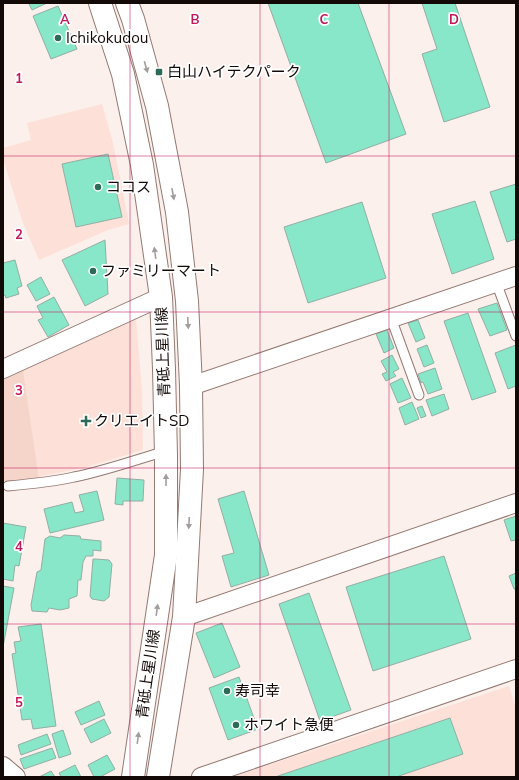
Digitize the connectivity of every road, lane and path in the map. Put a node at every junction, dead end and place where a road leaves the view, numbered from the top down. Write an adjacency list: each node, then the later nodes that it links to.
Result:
1 (100, 3): 5 (main road, 青砥上星川線, one-way to 1)
2 (127, 3): 9 (main road, 青砥上星川線, one-way to 9)
3 (516, 276): 4 (street)
4 (496, 282): 6 (street); 7 (lane)
5 (161, 297): 8 (street); 11 (main road, 青砥上星川線)
6 (391, 318): 9 (street); 10 (lane)
7 (516, 336)
8 (3, 369)
9 (191, 386): 14 (main road, 青砥上星川線, one-way to 14)
10 (419, 395)
11 (166, 451): 12 (lane); 18 (main road, 青砥上星川線, one-way to 11)
12 (8, 486)
13 (516, 503): 14 (street)
14 (184, 617): 19 (main road, 青砥上星川線)
15 (516, 669): 20 (street)
16 (3, 766): 17 (street)
17 (16, 777)
18 (133, 777)
19 (158, 777)
20 (201, 777)

